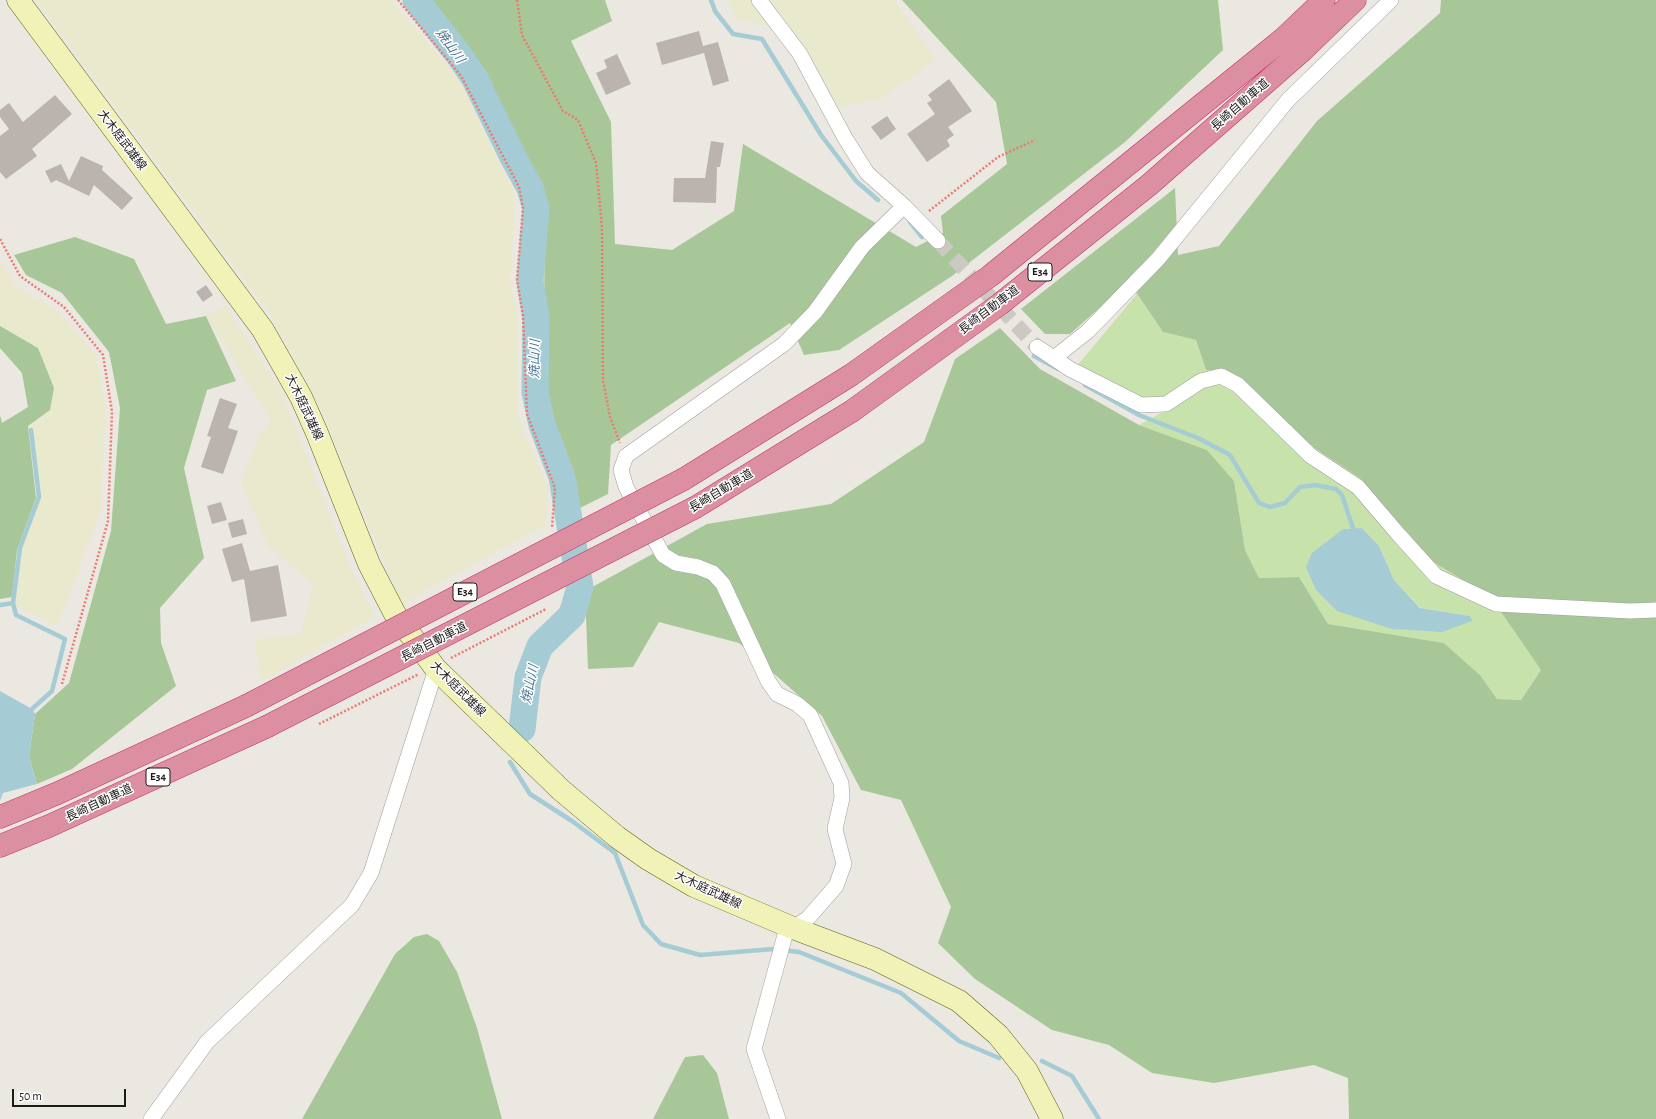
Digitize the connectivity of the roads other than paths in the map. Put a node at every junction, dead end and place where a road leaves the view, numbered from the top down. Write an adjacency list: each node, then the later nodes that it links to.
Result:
1 (18, 0): 11 (main road, 大木庭武雄線)
2 (759, 0): 6 (street)
3 (1324, 0): 12 (highway, 長崎自動車道 / E34, bridge)
4 (1355, 0): 13 (highway, 長崎自動車道 / E34, bridge)
5 (1391, 0): 9 (street)
6 (904, 206): 7 (street); 14 (street)
7 (938, 241)
8 (1037, 347): 9 (street)
9 (1054, 358): 10 (street)
10 (1656, 610)
11 (436, 669): 14 (main road, 大木庭武雄線); 15 (street)
12 (0, 817)
13 (0, 846)
14 (788, 935): 16 (street); 17 (main road, 大木庭武雄線)
15 (151, 1119)
16 (778, 1119)
17 (1052, 1119)

